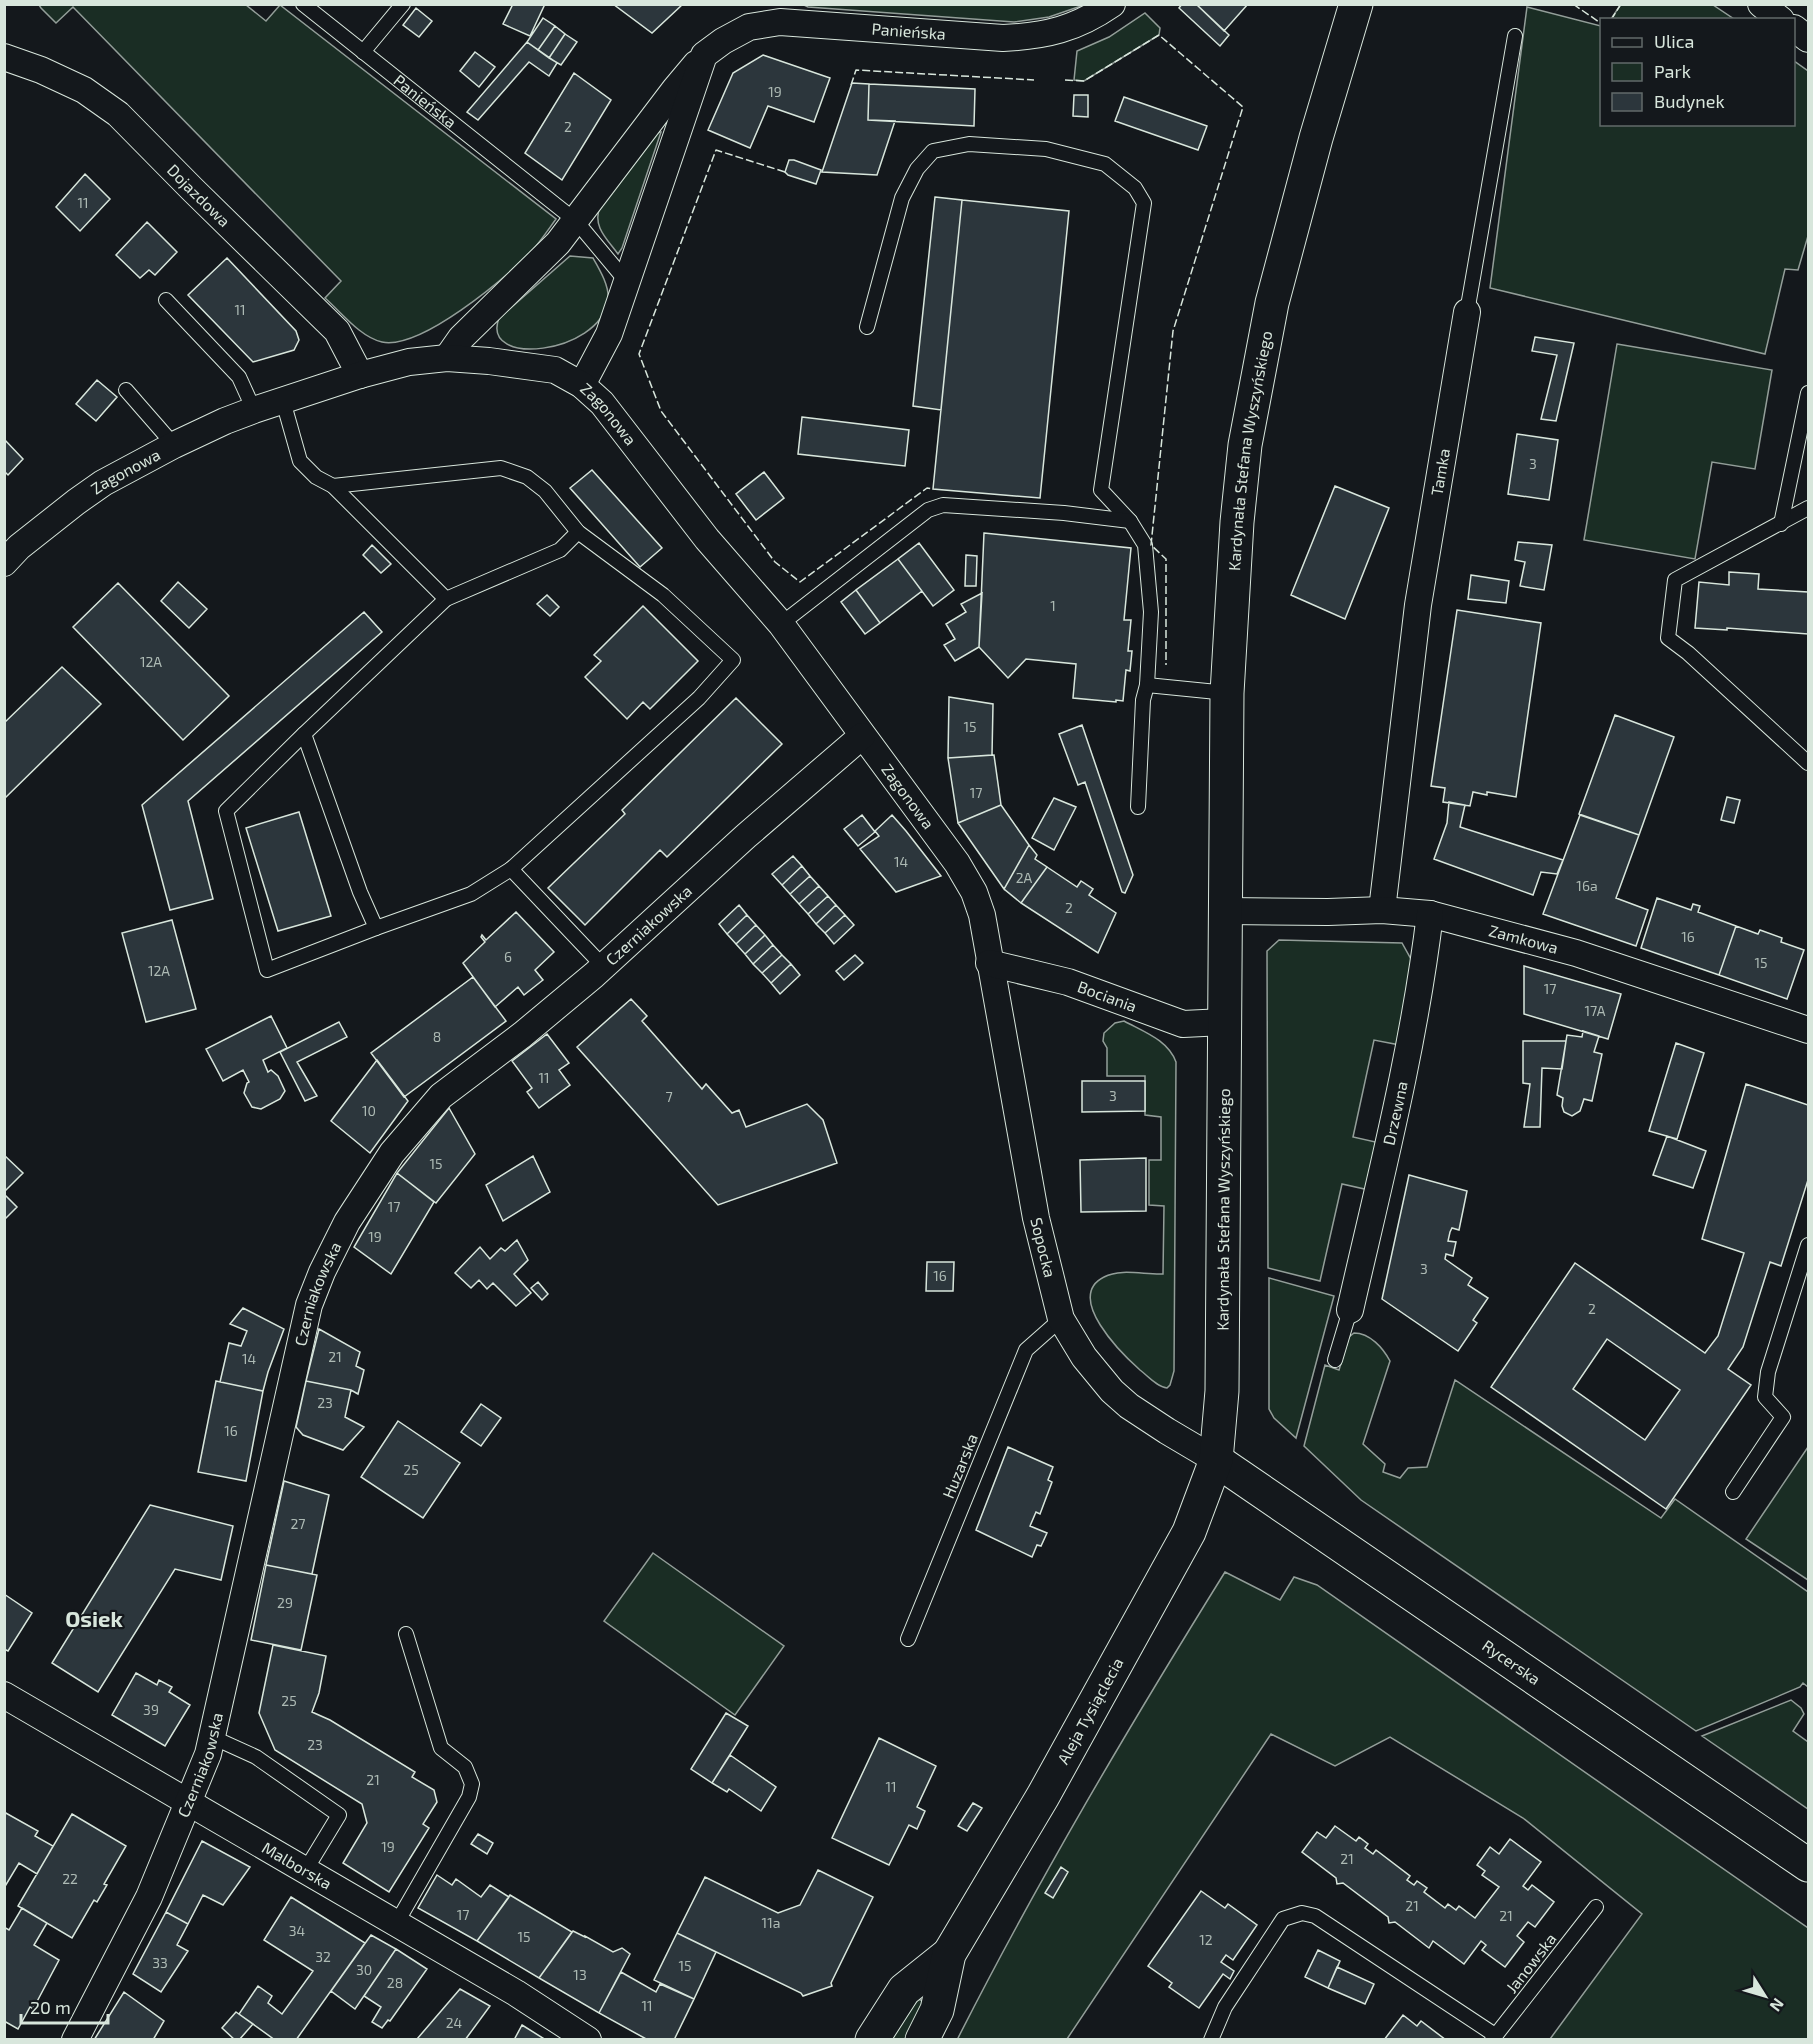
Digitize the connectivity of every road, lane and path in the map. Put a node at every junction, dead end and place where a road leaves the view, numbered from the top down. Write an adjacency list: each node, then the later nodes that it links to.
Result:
1 (303, 4): 11 (lane, Panieńska)
2 (403, 4): 11 (lane)
3 (1112, 4): 6 (street, Panieńska)
4 (1356, 4): 36 (main road, Kardynała Stefana Wyszyńskiego)
5 (1761, 4): 7 (street)
6 (778, 13): 12 (street, Panieńska)
7 (1779, 18)
8 (1795, 29): 10 (street)
9 (1515, 36): 17 (lane, Tamka)
10 (1809, 39)
11 (363, 52): 14 (lane, Panieńska)
12 (705, 55): 14 (street, Panieńska); 15 (street)
13 (4, 57): 20 (street, Dojazdowa)
14 (576, 221): 15 (lane, Panieńska); 19 (street, Panieńska)
15 (627, 282): 21 (street)
16 (166, 300): 25 (lane)
17 (1467, 312): 42 (street, Tamka)
18 (867, 327): 29 (lane)
19 (447, 358): 20 (street, Zagonowa); 21 (street, Zagonowa)
20 (360, 375): 24 (street, Zagonowa)
21 (582, 385): 34 (street, Zagonowa)
22 (126, 390): 26 (lane)
23 (1809, 393): 30 (lane)
24 (283, 401): 25 (street, Zagonowa); 27 (lane)
25 (254, 410): 26 (street, Zagonowa)
26 (174, 445): 32 (street, Zagonowa)
27 (333, 486): 31 (lane); 33 (lane)
28 (1809, 508): 30 (lane)
29 (1130, 521): 34 (lane); 35 (lane)
30 (1781, 524): 39 (lane)
31 (578, 532): 33 (lane); 41 (lane)
32 (4, 563)
33 (446, 599): 37 (lane)
34 (781, 624): 38 (street, Zagonowa)
35 (1148, 685): 36 (lane); 40 (lane)
36 (1227, 693): 43 (main road, Kardynała Stefana Wyszyńskiego)
37 (304, 734): 45 (lane); 45 (lane)
38 (862, 736): 46 (street, Zagonowa); 47 (street, Czerniakowska)
39 (1809, 763)
40 (1138, 807)
41 (511, 869): 45 (lane); 47 (lane)
42 (1382, 910): 43 (street, Zamkowa); 44 (street, Zamkowa)
43 (1227, 911): 48 (main road, Kardynała Stefana Wyszyńskiego)
44 (1430, 914): 49 (street, Zamkowa); 51 (street, Drzewna)
45 (376, 928)
46 (989, 963): 48 (street, Bociania); 52 (street, Sopocka)
47 (603, 966): 59 (street, Czerniakowska)
48 (1224, 1022): 54 (main road, Kardynała Stefana Wyszyńskiego)
49 (1809, 1030)
50 (1809, 1245): 55 (lane)
51 (1350, 1310): 53 (lane)
52 (1061, 1318): 54 (street, Sopocka); 57 (lane, Huzarska)
53 (1335, 1360)
54 (1216, 1460): 61 (main road, Rycerska); 65 (main road, Aleja Tysiąclecia)
55 (1733, 1492)
56 (406, 1634): 64 (lane)
57 (908, 1639)
58 (4, 1695): 60 (street, Malborska)
59 (212, 1737): 60 (street, Czerniakowska); 62 (lane)
60 (190, 1802): 62 (street, Malborska); 67 (street, Czerniakowska)
61 (1809, 1865)
62 (305, 1872): 64 (street, Malborska)
63 (1596, 1906): 66 (lane, Janowska)
64 (396, 1924): 68 (street, Malborska)
65 (949, 1954): 69 (main road, Aleja Tysiąclecia); 70 (main road, Aleja Tysiąclecia)
66 (1494, 2037): 71 (lane)
67 (75, 2040)
68 (588, 2040)
69 (872, 2040)
70 (922, 2040)
71 (1210, 2040)

